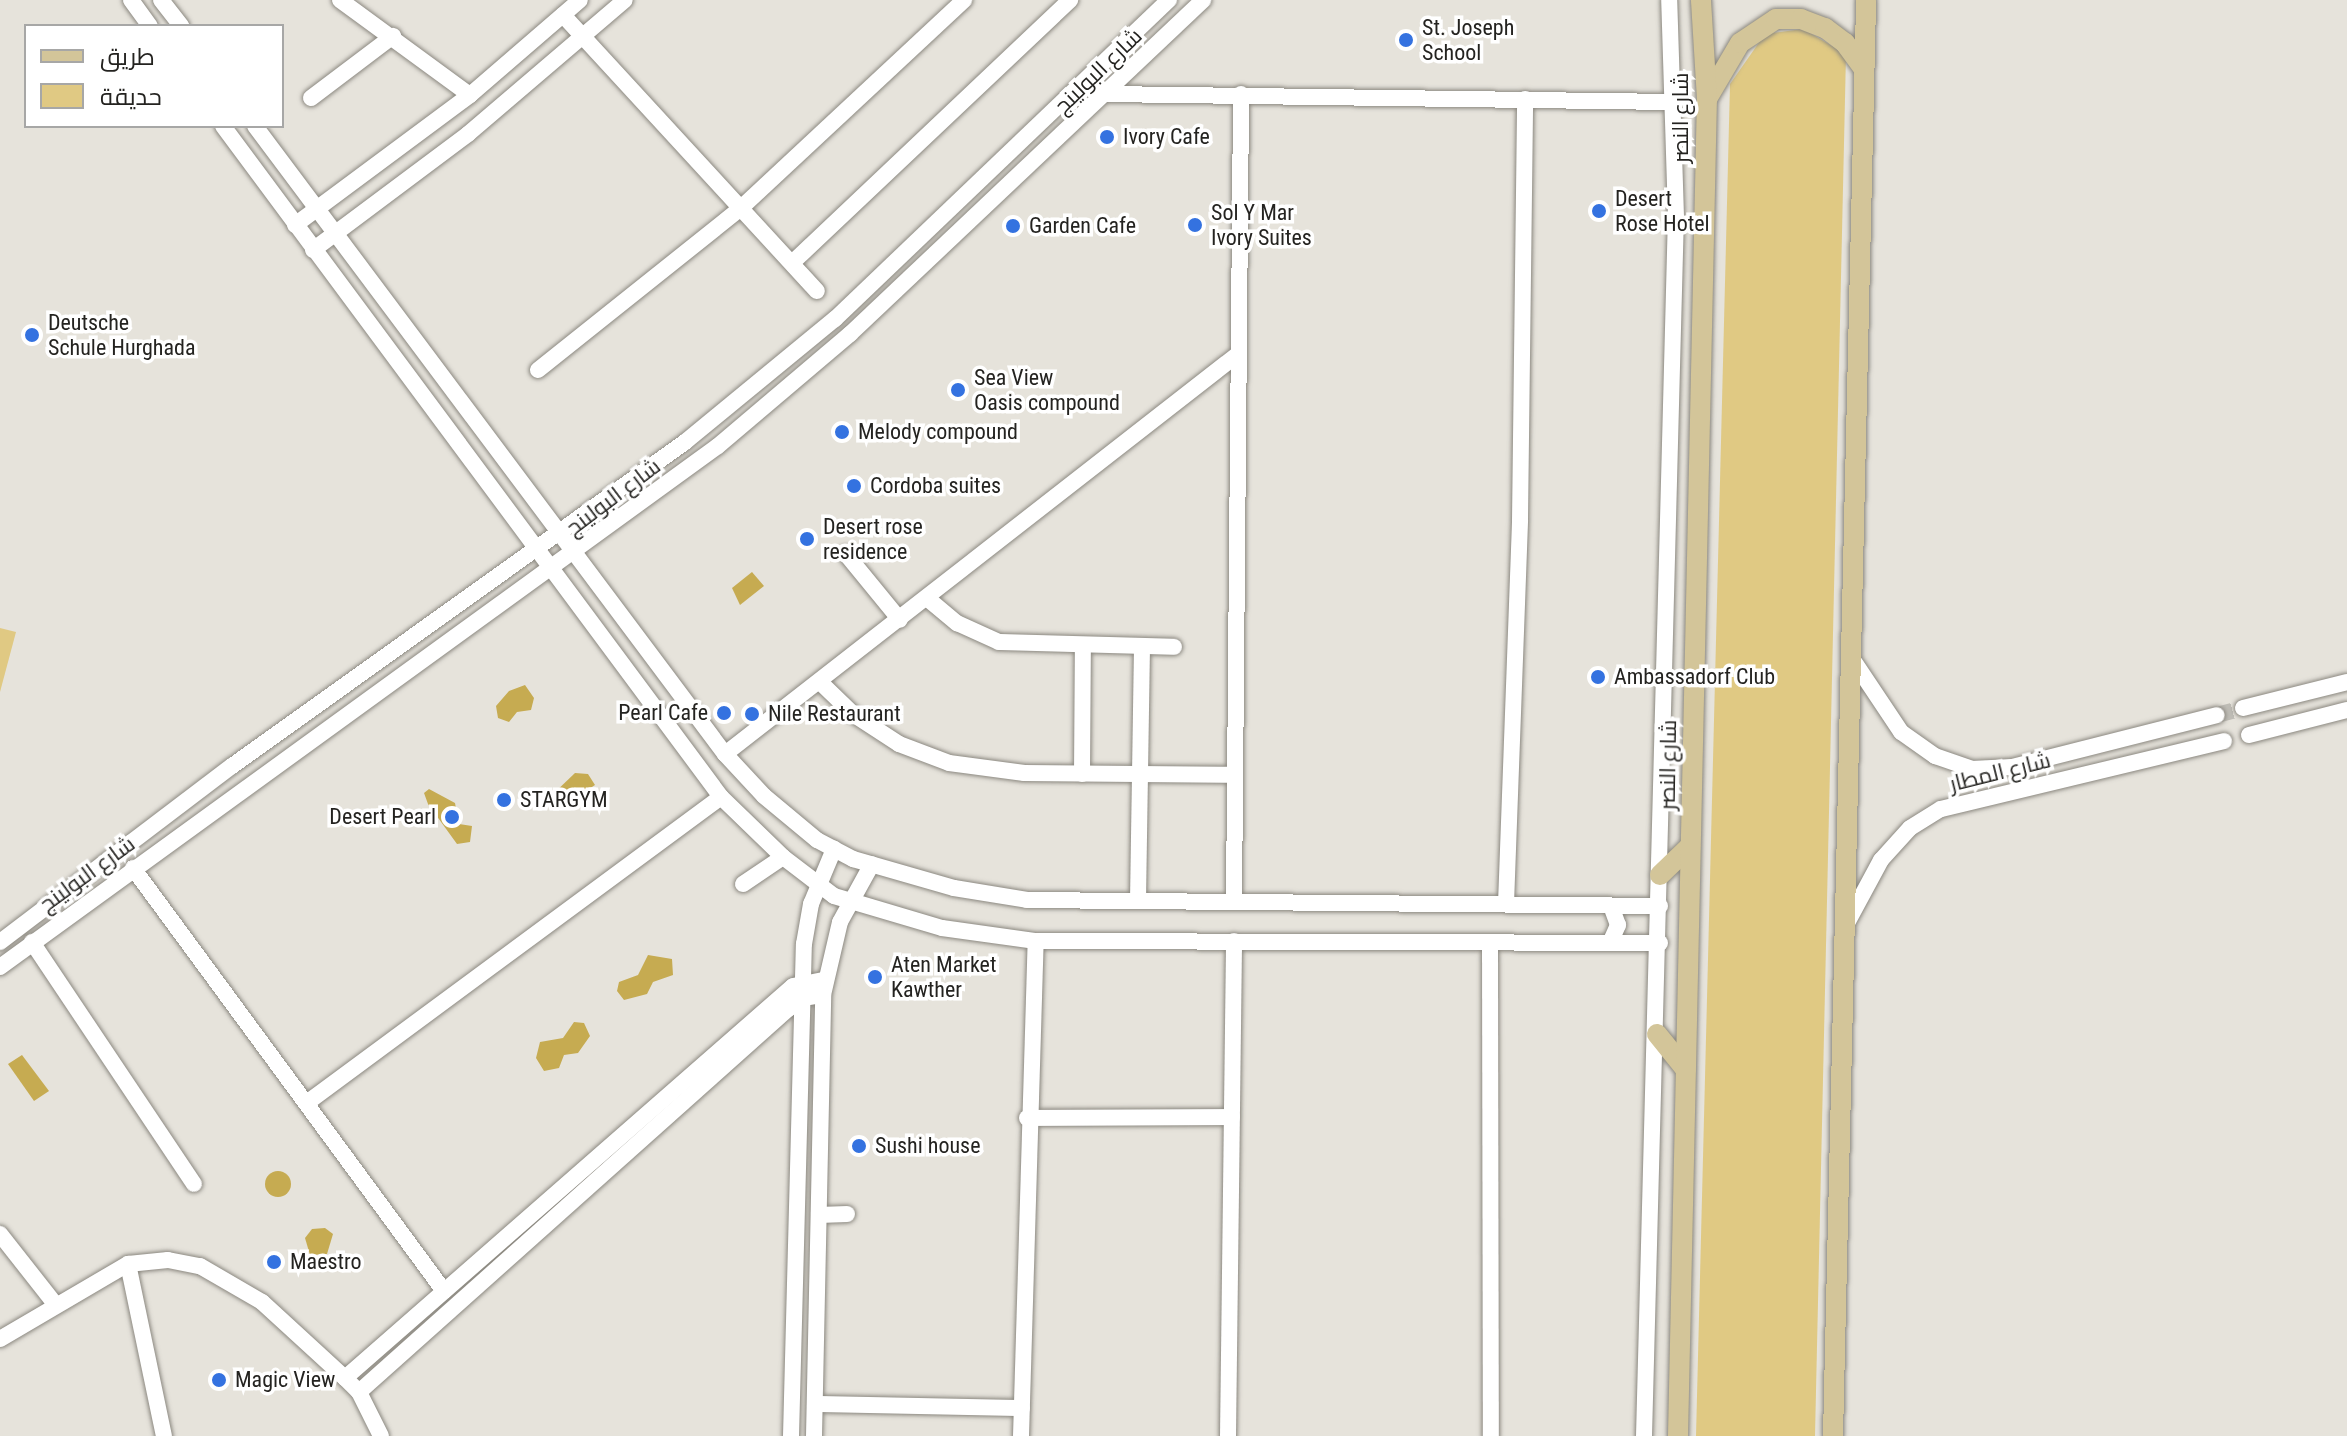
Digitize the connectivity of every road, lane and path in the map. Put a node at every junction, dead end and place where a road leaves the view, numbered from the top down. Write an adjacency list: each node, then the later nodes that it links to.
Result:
1 (131, 0): 14 (street)
2 (161, 0): 15 (street)
3 (340, 0): 16 (street)
4 (580, 0): 13 (street)
5 (625, 0): 17 (street)
6 (964, 0): 30 (street)
7 (1070, 0): 35 (street)
8 (1169, 0): 18 (street, شارع البولينج)
9 (1203, 0): 19 (street, شارع البولينج)
10 (1669, 0): 27 (street)
11 (1701, 0): 26 (main road, شارع النصر)
12 (1866, 0): 20 (main road)
13 (563, 15): 17 (street); 23 (street)
14 (149, 24)
15 (179, 24)
16 (393, 36): 23 (street); 24 (street)
17 (584, 37): 30 (street); 33 (street)
18 (1129, 40): 19 (street); 37 (street, شارع البولينج)
19 (1144, 57): 21 (street, شارع البولينج)
20 (1864, 69): 26 (main road); 51 (main road)
21 (1106, 94): 22 (street); 38 (street, شارع البولينج)
22 (1241, 94): 25 (street); 39 (street)
23 (470, 95): 31 (street)
24 (311, 98)
25 (1525, 99): 27 (street); 81 (street)
26 (1707, 99): 70 (main road, شارع النصر)
27 (1674, 102): 75 (street)
28 (224, 128): 32 (street)
29 (256, 128): 31 (street)
30 (741, 208): 35 (street); 40 (street)
31 (317, 210): 32 (street); 33 (street)
32 (295, 225): 34 (street)
33 (338, 232): 34 (street); 41 (street)
34 (313, 250): 42 (street)
35 (792, 263): 36 (street)
36 (817, 291)
37 (835, 319): 38 (street); 41 (street, شارع البولينج)
38 (850, 334): 43 (street, شارع البولينج)
39 (1238, 354): 46 (street); 65 (street)
40 (538, 370)
41 (560, 534): 42 (street, شارع البولينج); 43 (street)
42 (538, 549): 45 (street); 62 (street, شارع البولينج)
43 (575, 553): 45 (street, شارع البولينج); 60 (street)
44 (846, 554): 47 (street)
45 (552, 568): 67 (street, شارع البولينج); 68 (street)
46 (928, 599): 47 (street); 48 (street)
47 (900, 620): 53 (street)
48 (1083, 646): 49 (street); 63 (street)
49 (1142, 647): 50 (street); 64 (street)
50 (1174, 647)
51 (1855, 663): 58 (street, شارع المطار); 84 (main road)
52 (2347, 682): 54 (street)
53 (821, 683): 60 (street); 63 (street)
54 (2243, 708)
55 (2347, 710): 57 (street)
56 (2217, 715): 58 (street, شارع المطار)
57 (2249, 735)
58 (2115, 741): 61 (street)
59 (2224, 741): 61 (street, شارع المطار)
60 (725, 754): 71 (street)
61 (2121, 764): 84 (street, شارع المطار)
62 (232, 766): 66 (street, شارع البولينج); 67 (street)
63 (1082, 774): 64 (street)
64 (1140, 774): 65 (street); 78 (street)
65 (1235, 775): 79 (street)
66 (212, 783): 69 (street); 87 (street, شارع البولينج)
67 (247, 786): 69 (street, شارع البولينج)
68 (721, 797): 72 (street); 97 (street)
69 (226, 802): 74 (street, شارع البولينج)
70 (1690, 846): 75 (main road); 96 (main road, شارع النصر)
71 (834, 849): 73 (street); 77 (street)
72 (783, 857): 76 (street); 77 (street)
73 (872, 864): 78 (street); 80 (street)
74 (133, 868): 88 (street, شارع البولينج); 97 (street)
75 (1660, 875): 83 (street)
76 (743, 884)
77 (818, 884): 80 (street); 94 (street)
78 (1138, 901): 79 (street)
79 (1234, 901): 81 (street)
80 (849, 902): 85 (street); 93 (street)
81 (1506, 904): 82 (street)
82 (1611, 906): 83 (street); 90 (street)
83 (1660, 906): 91 (street)
84 (1843, 930): 123 (main road)
85 (1036, 941): 86 (street); 99 (street)
86 (1234, 941): 89 (street); 98 (street)
87 (0, 942)
88 (32, 942): 92 (street, شارع البولينج); 101 (street)
89 (1490, 943): 90 (street); 120 (street)
90 (1610, 943): 91 (street)
91 (1660, 943): 95 (street)
92 (0, 967)
93 (824, 987): 94 (street); 104 (street)
94 (803, 990): 100 (street); 102 (street); 116 (street)
95 (1657, 1034): 96 (main road); 121 (street)
96 (1686, 1070): 122 (main road, شارع النصر)
97 (308, 1102): 107 (street)
98 (1232, 1117): 99 (street); 119 (street)
99 (1027, 1118): 113 (street)
100 (568, 1182): 102 (street); 107 (street)
101 (194, 1184)
102 (581, 1194): 111 (street)
103 (847, 1214): 104 (street)
104 (819, 1215): 112 (street)
105 (0, 1234): 108 (street)
106 (128, 1264): 108 (street); 110 (street); 114 (street)
107 (444, 1291): 110 (street)
108 (55, 1304): 109 (street)
109 (0, 1339)
110 (345, 1378): 111 (street)
111 (359, 1392): 115 (street)
112 (815, 1404): 113 (street); 117 (street)
113 (1022, 1408): 118 (street)
114 (164, 1436)
115 (381, 1436)
116 (791, 1436)
117 (814, 1436)
118 (1021, 1436)
119 (1228, 1436)
120 (1491, 1436)
121 (1644, 1436)
122 (1678, 1436)
123 (1833, 1436)

